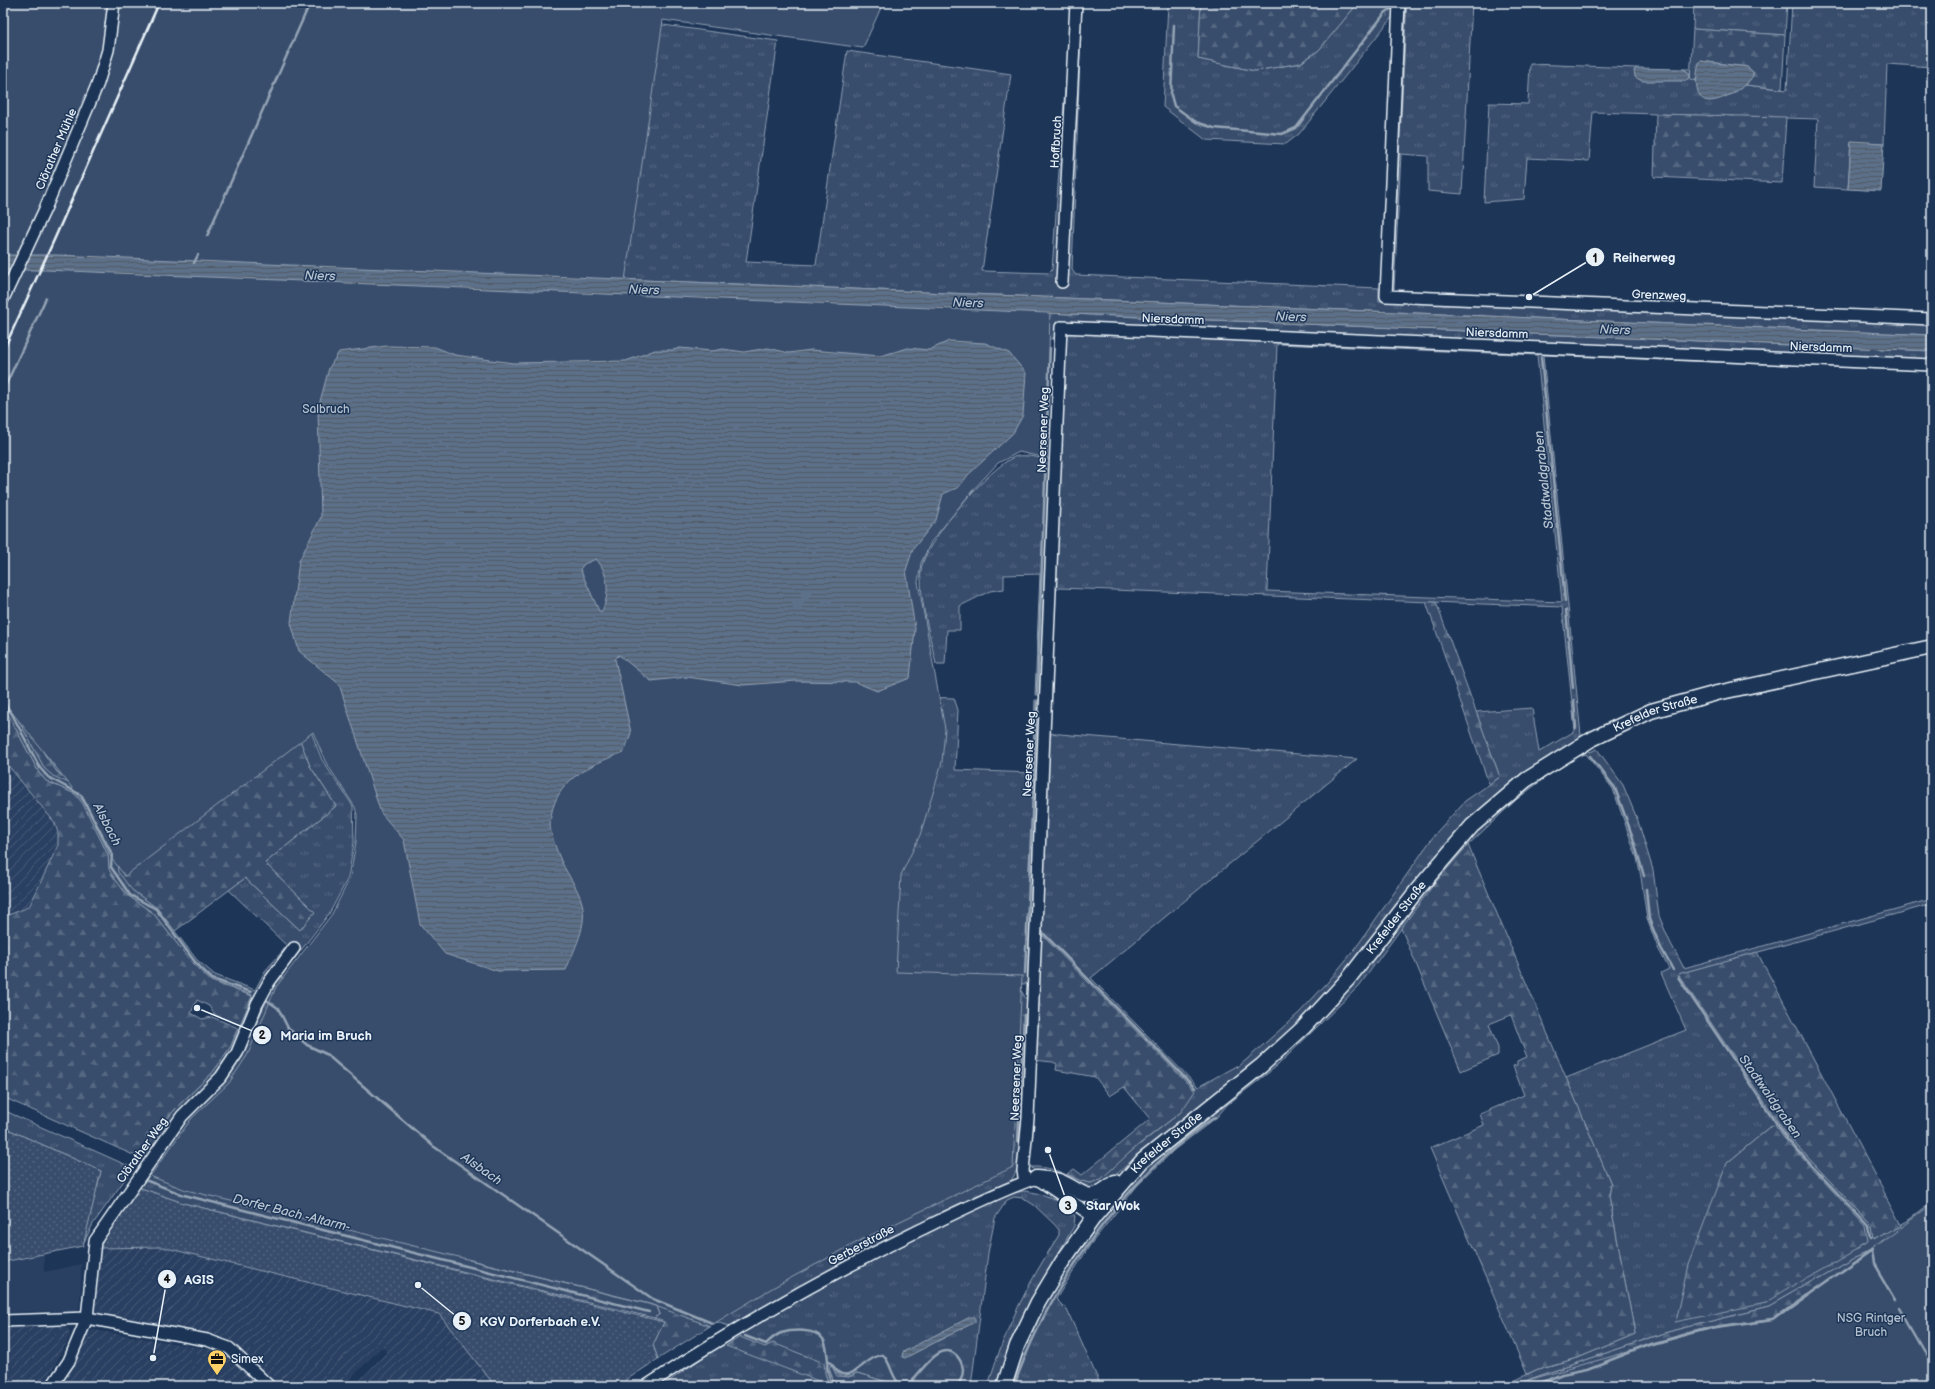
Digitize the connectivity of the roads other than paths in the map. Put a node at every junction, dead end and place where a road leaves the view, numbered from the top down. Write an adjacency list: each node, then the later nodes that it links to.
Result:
1 (114, 3): 5 (street, Clörather Mühle)
2 (1076, 3): 4 (street, Hoffbruch)
3 (1399, 3): 6 (street, Grenzweg)
4 (1062, 282)
5 (3, 299)
6 (1932, 319)
7 (1061, 327): 8 (street, Niersdamm); 12 (street, Neersener Weg)
8 (1932, 365)
9 (1932, 647): 11 (main road, Krefelder Straße)
10 (294, 948): 14 (street, Clörather Weg)
11 (1142, 1161): 12 (main road); 13 (main road, Krefelder Straße)
12 (1031, 1180): 13 (street); 18 (street, Gerberstraße)
13 (1094, 1217): 19 (main road, Krefelder Straße)
14 (87, 1318): 15 (street); 16 (street, Clörather Weg); 17 (street)
15 (3, 1321)
16 (52, 1386)
17 (269, 1386)
18 (646, 1386)
19 (1004, 1386)

